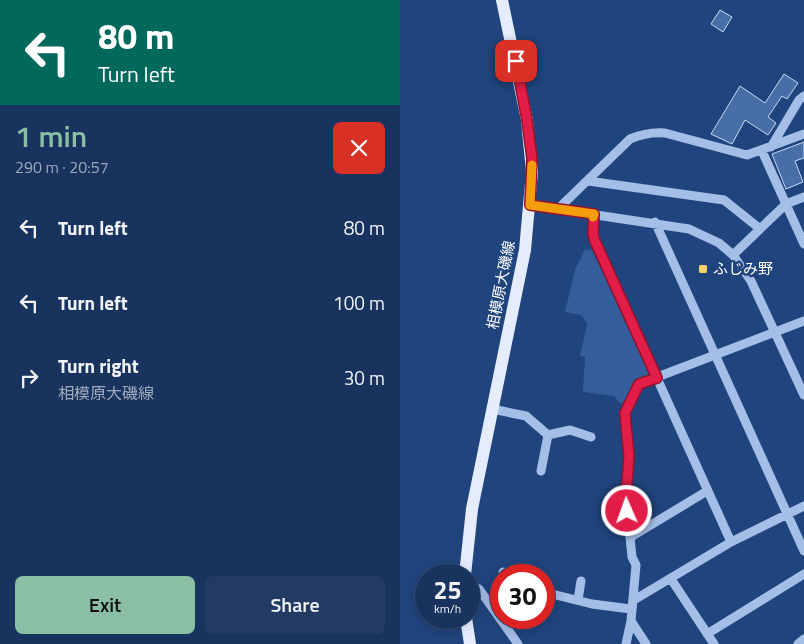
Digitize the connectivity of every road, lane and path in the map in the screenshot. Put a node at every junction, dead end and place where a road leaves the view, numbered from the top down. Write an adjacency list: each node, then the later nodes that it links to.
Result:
1 (502, 0): 9 (main road, 相模原大磯線)
2 (804, 96): 4 (street)
3 (804, 134): 4 (street)
4 (771, 147): 5 (street)
5 (762, 151): 6 (street); 8 (street)
6 (588, 181): 10 (street); 13 (street)
7 (804, 197): 8 (street)
8 (786, 204): 13 (street); 14 (street)
9 (530, 205): 10 (street); 21 (main road, 相模原大磯線)
10 (558, 209): 11 (street)
11 (594, 214): 12 (street); 19 (street)
12 (655, 222): 15 (street); 18 (street)
13 (759, 228): 15 (street)
14 (804, 244)
15 (733, 255): 17 (street)
16 (804, 321): 17 (street)
17 (776, 332): 18 (street); 20 (street)
18 (715, 355): 19 (street); 27 (street)
19 (657, 378): 25 (street); 28 (street)
20 (804, 395)
21 (492, 410): 22 (street); 31 (main road, 相模原大磯線)
22 (548, 435): 23 (street); 24 (street)
23 (591, 436)
24 (541, 471)
25 (707, 491): 28 (street); 29 (street)
26 (804, 506): 27 (street)
27 (787, 513): 29 (street); 30 (street)
28 (631, 538): 38 (street)
29 (730, 542): 33 (street)
30 (804, 551)
31 (467, 564)
32 (804, 574): 42 (street)
33 (671, 579): 38 (street); 42 (street)
34 (581, 581): 37 (street)
35 (480, 589): 45 (street)
36 (555, 595): 37 (street)
37 (578, 600): 39 (street)
38 (634, 600): 39 (street)
39 (632, 610): 40 (street)
40 (631, 621): 46 (street); 47 (street)
41 (468, 629): 44 (main road)
42 (707, 634): 48 (street)
43 (804, 639): 49 (street)
44 (470, 644)
45 (518, 644)
46 (626, 644)
47 (646, 644)
48 (714, 644)
49 (798, 644)

